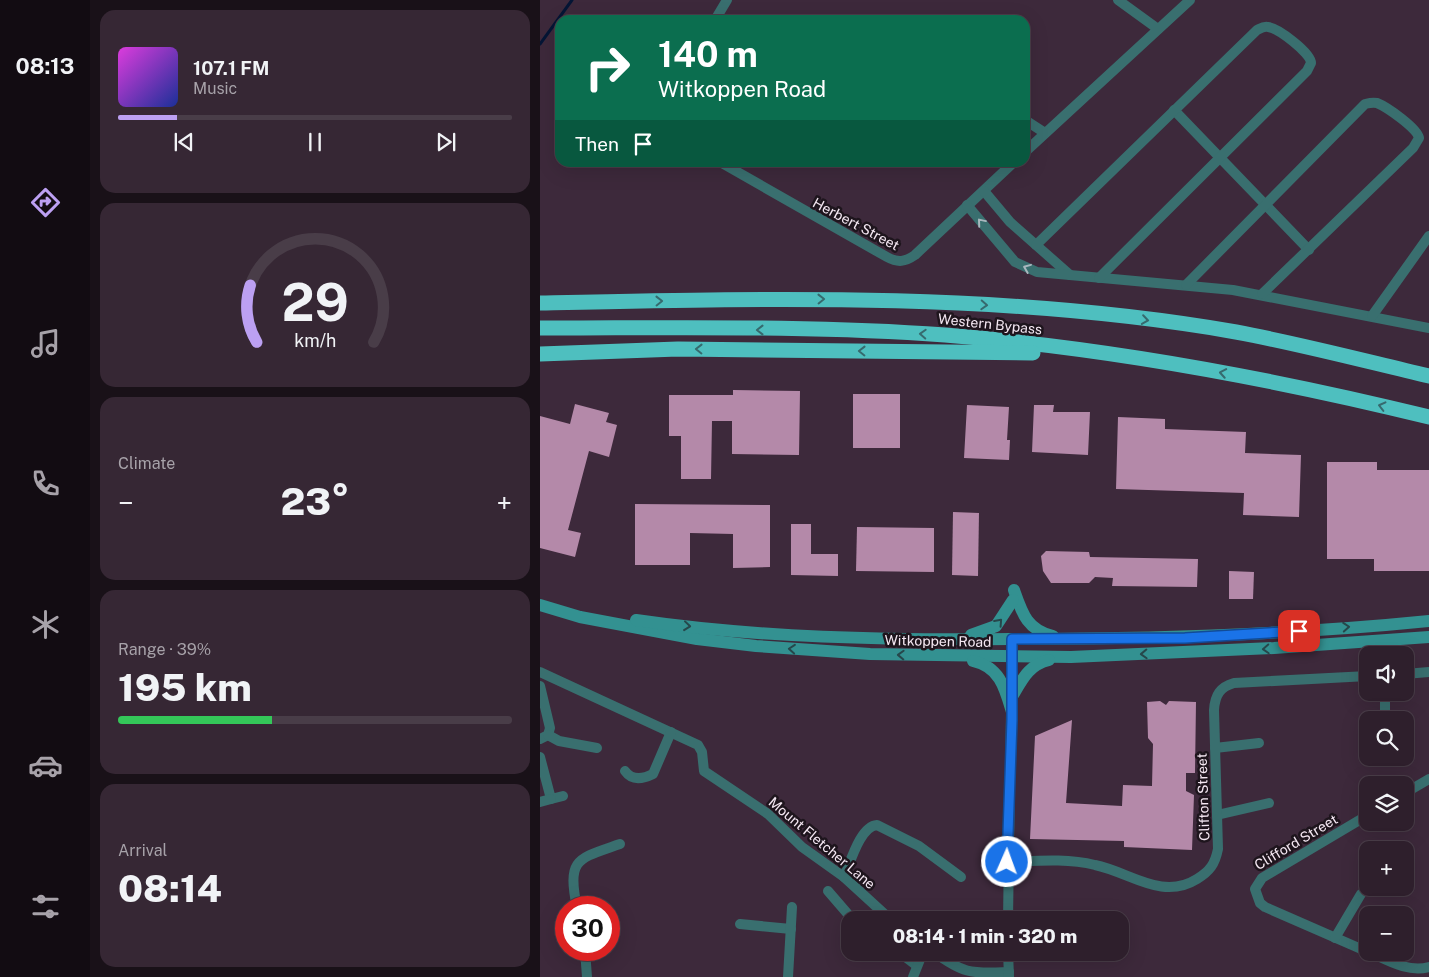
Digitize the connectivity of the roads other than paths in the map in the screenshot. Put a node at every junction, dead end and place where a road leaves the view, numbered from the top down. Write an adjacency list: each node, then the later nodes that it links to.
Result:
1 (727, 0): 4 (street)
2 (1118, 0): 5 (street)
3 (1190, 0): 5 (street)
4 (718, 15)
5 (1158, 29): 8 (street)
6 (1174, 110): 10 (street); 10 (street); 17 (street)
7 (1030, 124): 8 (street)
8 (1045, 134): 9 (street)
9 (1030, 148)
10 (1219, 156): 14 (street); 20 (street)
11 (728, 167): 15 (street, Herbert Street)
12 (1009, 167): 13 (street, Herbert Street)
13 (984, 191): 15 (street, Herbert Street); 17 (street)
14 (1265, 204): 18 (street); 18 (street); 21 (street)
15 (967, 206): 19 (street, one-way to 15)
16 (1429, 236): 26 (street)
17 (1036, 245): 19 (street)
18 (1310, 250): 23 (street)
19 (1070, 275): 20 (street)
20 (1098, 278): 21 (street)
21 (1186, 285): 23 (street)
22 (540, 292): 24 (highway)
23 (1262, 294): 26 (street)
24 (626, 301): 25 (highway, Western Bypass); 31 (highway, Western Bypass, one-way to 31)
25 (540, 303)
26 (1372, 316): 28 (street)
27 (540, 328): 29 (highway, Western Bypass, one-way to 27)
28 (1429, 328)
29 (1086, 352): 30 (highway, one-way to 30); 32 (highway, Western Bypass, one-way to 29)
30 (540, 354)
31 (1429, 376)
32 (1429, 417)
33 (540, 605): 34 (main road, Witkoppen Road)
34 (569, 612): 38 (main road, Witkoppen Road, one-way to 38); 40 (main road, Witkoppen Road, one-way to 34)
35 (1429, 621): 39 (main road, Witkoppen Road, one-way to 35)
36 (1429, 637): 42 (main road, Witkoppen Road, one-way to 42)
37 (1012, 639): 38 (main road, Witkoppen Road); 39 (main road, Witkoppen Road); 41 (street)
38 (942, 640): 39 (main road, one-way to 39)
39 (1088, 640)
40 (950, 656): 41 (main road, Witkoppen Road); 49 (main road)
41 (1012, 657): 42 (main road, Witkoppen Road); 48 (street)
42 (1072, 657): 48 (main road)
43 (540, 672): 50 (street)
44 (1429, 672): 45 (street)
45 (1414, 673)
46 (1359, 676): 54 (street, Clifton Street)
47 (540, 686): 51 (street)
48 (1012, 694): 49 (street)
49 (1012, 712): 66 (street)
50 (671, 732): 56 (street); 67 (street, Mount Fletcher Lane)
51 (544, 737): 53 (street)
52 (1259, 742): 54 (street)
53 (597, 748)
54 (1215, 748): 63 (street, Clifton Street)
55 (540, 757): 60 (street)
56 (625, 771)
57 (1429, 779): 58 (street)
58 (1414, 788)
59 (563, 796): 60 (street)
60 (551, 799): 61 (street)
61 (540, 802)
62 (1269, 803): 63 (street)
63 (1217, 815): 66 (street, Clifton Street)
64 (1359, 820): 78 (street, Clifford Street)
65 (620, 844): 70 (street)
66 (1007, 862): 75 (street)
67 (844, 877): 68 (street); 74 (street, Mount Fletcher Lane)
68 (962, 877)
69 (828, 891): 73 (street)
70 (575, 896)
71 (1360, 896): 78 (street)
72 (792, 907): 77 (street)
73 (845, 911)
74 (881, 911)
75 (1008, 911)
76 (740, 924): 77 (street)
77 (791, 929): 90 (street)
78 (1335, 938): 79 (street, Clifford Street)
79 (1359, 948)
80 (586, 961): 89 (street)
81 (911, 961): 86 (street)
82 (918, 961): 86 (street)
83 (946, 961): 88 (street)
84 (1008, 961): 88 (street)
85 (1391, 961): 87 (street, Clifford Street)
86 (916, 965): 91 (street)
87 (1429, 967)
88 (1009, 975)
89 (587, 977)
90 (788, 977)
91 (913, 977)

